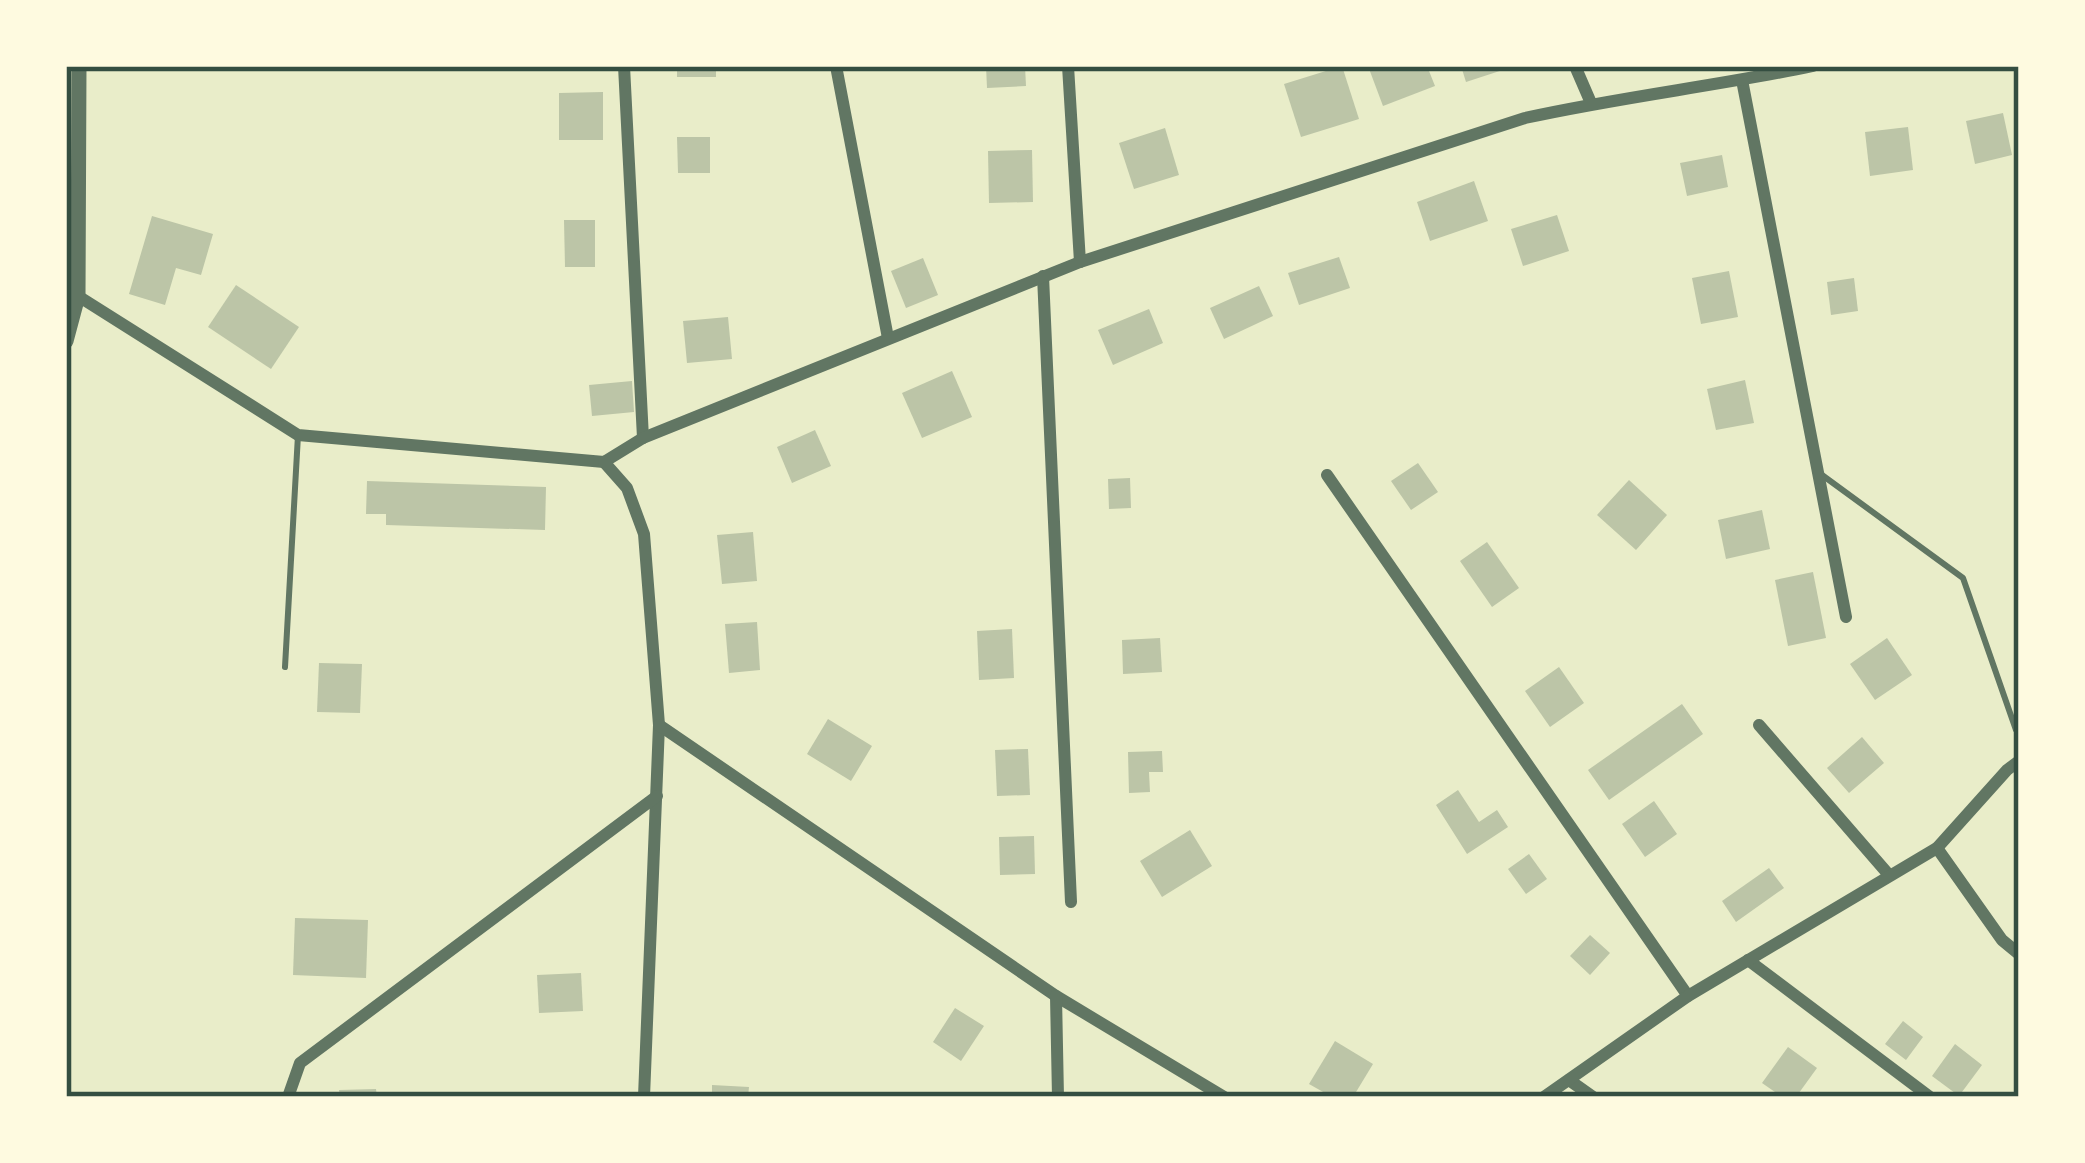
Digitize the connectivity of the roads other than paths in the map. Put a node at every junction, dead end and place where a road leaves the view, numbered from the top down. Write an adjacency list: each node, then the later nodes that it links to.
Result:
1 (79, 66): 9 (street)
2 (624, 66): 16 (street)
3 (836, 66): 13 (street)
4 (1068, 66): 10 (street)
5 (1575, 66): 8 (street)
6 (1813, 66): 7 (street)
7 (1742, 80): 8 (street); 18 (street)
8 (1591, 103): 10 (street)
9 (73, 151): 12 (street)
10 (1080, 262): 11 (street)
11 (1043, 276): 13 (street); 29 (street)
12 (78, 296): 14 (street); 15 (street)
13 (888, 338): 16 (street)
14 (66, 341)
15 (298, 435): 17 (street); 21 (lane)
16 (644, 437): 17 (street)
17 (604, 462): 22 (street)
18 (1820, 473): 20 (street); 24 (lane)
19 (1328, 475): 33 (street)
20 (1846, 617)
21 (285, 667)
22 (658, 725): 26 (street); 32 (street)
23 (1759, 725): 28 (street)
24 (2016, 730)
25 (2019, 761): 27 (street)
26 (658, 796): 35 (street); 36 (street)
27 (1937, 848): 28 (street); 30 (street)
28 (1889, 875): 31 (street)
29 (1071, 902)
30 (2019, 953)
31 (1748, 960): 33 (street); 41 (street)
32 (1056, 996): 37 (street); 38 (street)
33 (1688, 996): 34 (street)
34 (1569, 1080): 39 (street); 40 (street)
35 (288, 1097)
36 (644, 1097)
37 (1058, 1097)
38 (1224, 1097)
39 (1544, 1097)
40 (1593, 1097)
41 (1930, 1097)

